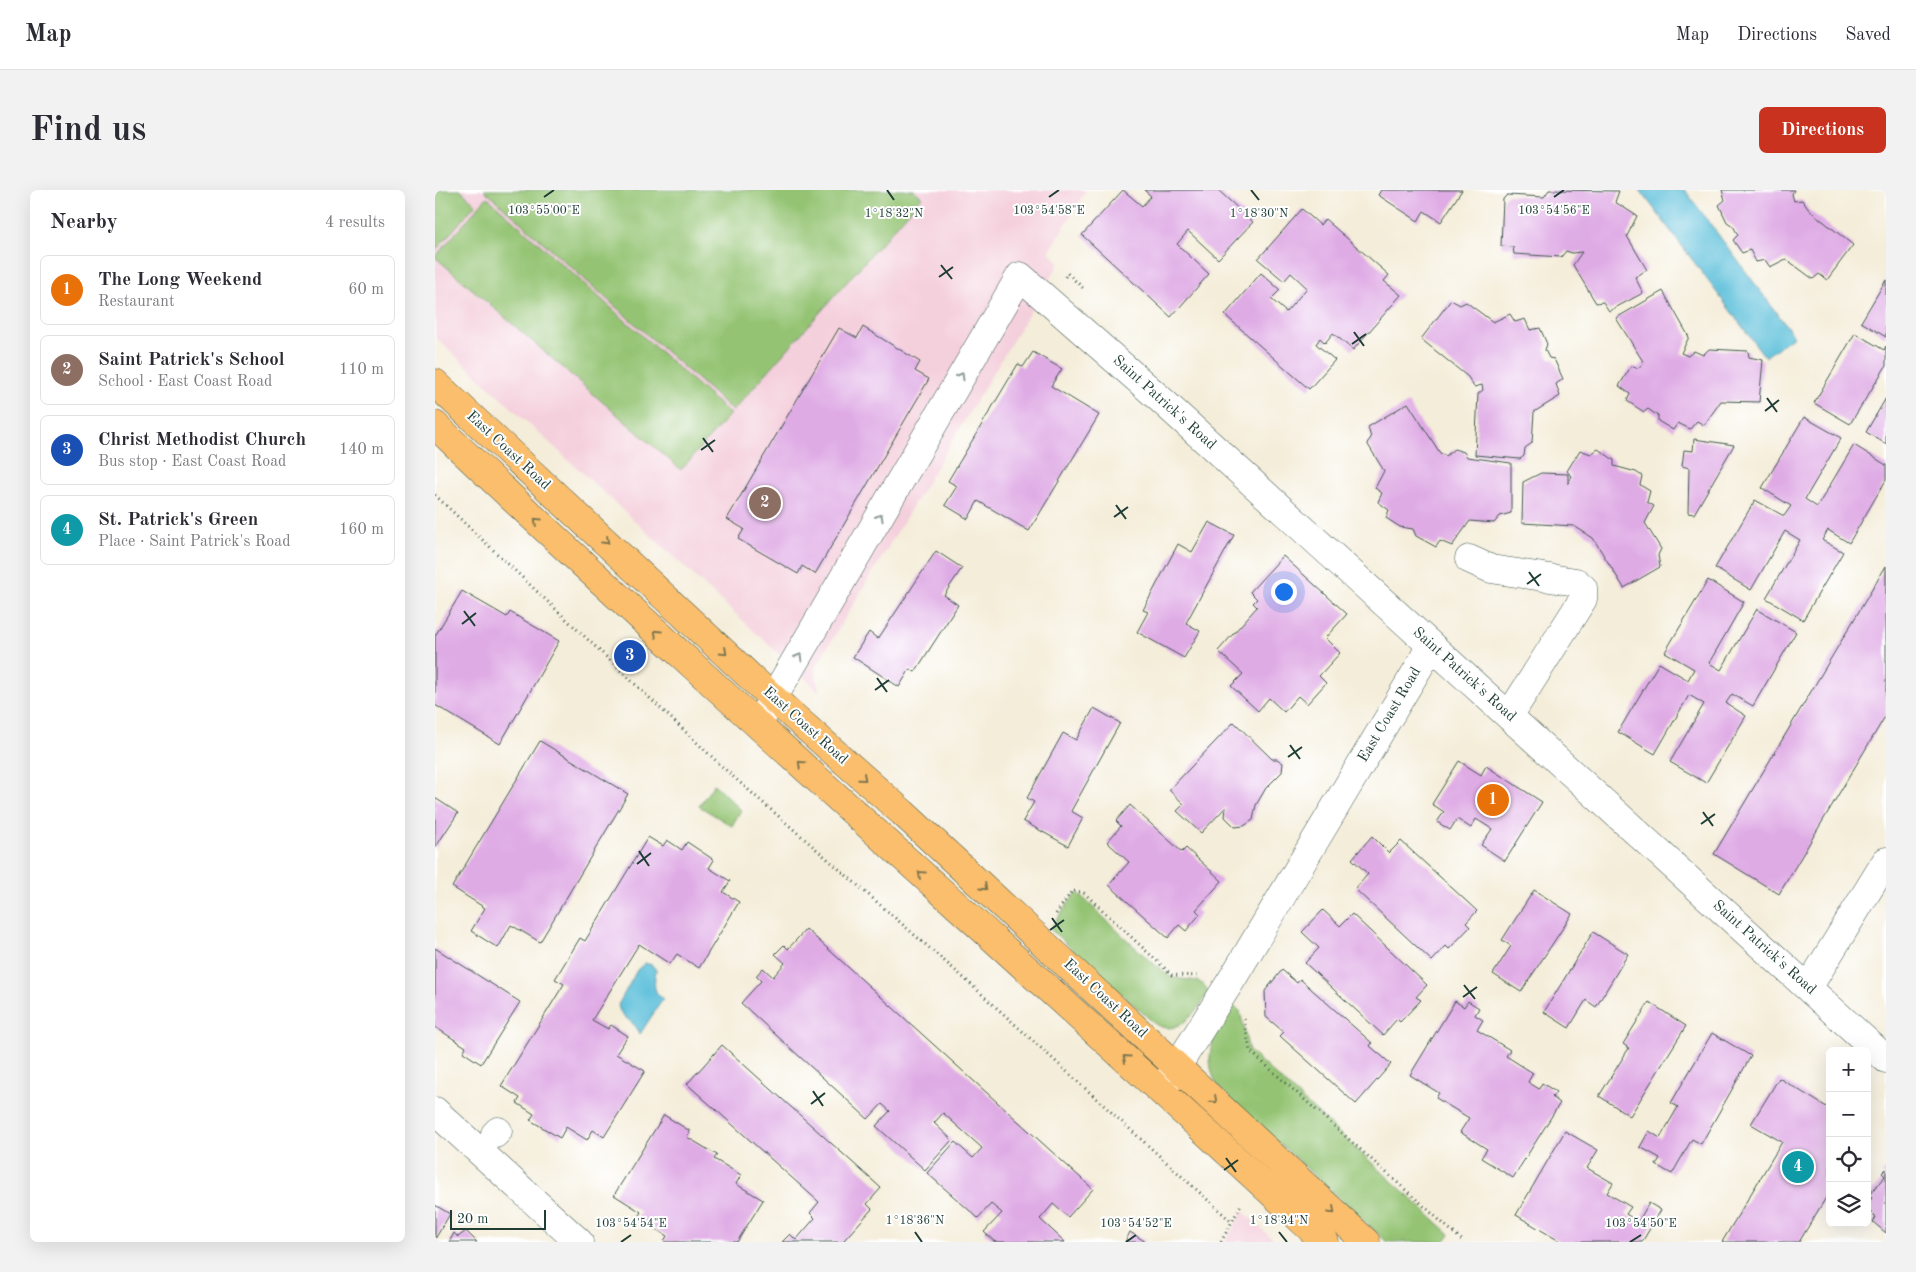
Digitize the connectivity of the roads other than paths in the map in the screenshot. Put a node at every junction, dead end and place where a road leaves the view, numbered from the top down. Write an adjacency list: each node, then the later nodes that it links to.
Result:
1 (435, 383): 5 (main road, East Coast Road, one-way to 5)
2 (435, 425): 7 (main road, East Coast Road, one-way to 2)
3 (1469, 558): 6 (street)
4 (1430, 645): 5 (street, Saint Patrick's Road, one-way to 4); 6 (street, Saint Patrick's Road); 11 (street, East Coast Road)
5 (774, 700): 7 (street); 11 (main road, East Coast Road, one-way to 11)
6 (1509, 716): 9 (street, Saint Patrick's Road)
7 (758, 724): 12 (main road, East Coast Road, one-way to 7)
8 (1886, 861): 9 (street)
9 (1808, 988): 10 (street, Saint Patrick's Road)
10 (1886, 1059)
11 (1178, 1067): 12 (street, East Coast Road); 16 (main road, East Coast Road, one-way to 16)
12 (1162, 1090): 15 (main road, East Coast Road)
13 (435, 1111): 14 (street)
14 (579, 1242)
15 (1325, 1242)
16 (1366, 1242)

